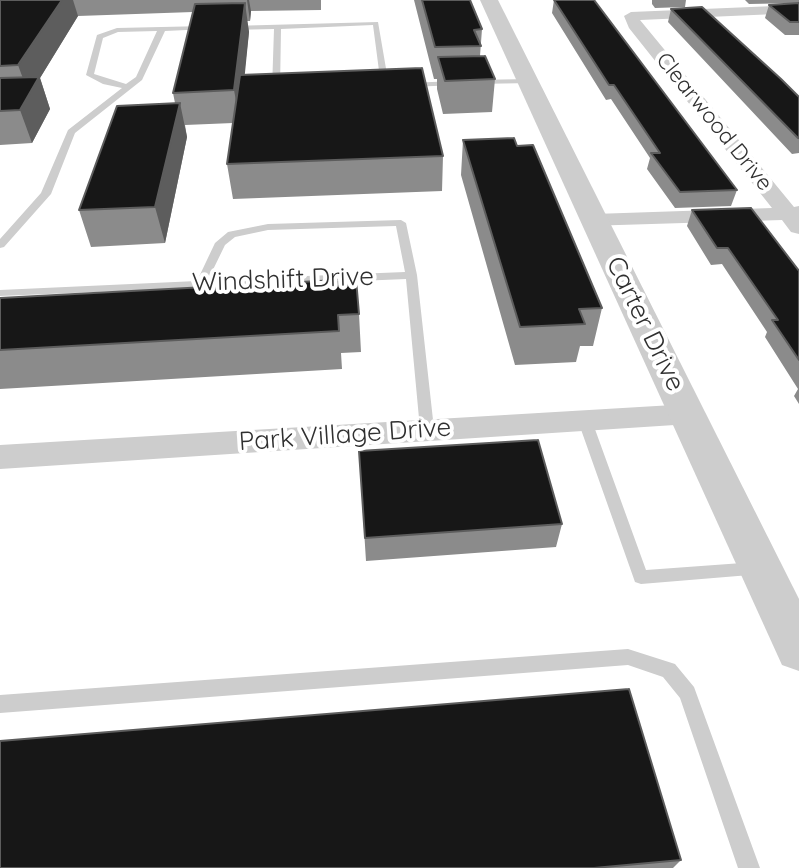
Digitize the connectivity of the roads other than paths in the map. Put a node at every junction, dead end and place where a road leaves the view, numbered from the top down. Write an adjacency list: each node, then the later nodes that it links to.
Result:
1 (489, 0): 5 (street, Carter Drive)
2 (799, 9): 10 (street, Clearwood Drive)
3 (278, 27): 4 (lane); 7 (lane); 9 (lane)
4 (162, 29): 8 (lane); 8 (lane)
5 (528, 81): 7 (lane); 11 (street, Carter Drive)
6 (369, 86): 7 (lane)
7 (385, 86)
8 (129, 87): 12 (lane)
9 (290, 89)
10 (795, 218): 11 (street)
11 (594, 221): 16 (street, Carter Drive)
12 (0, 245)
13 (411, 275): 14 (lane, Windshift Drive); 14 (lane); 18 (lane, Windshift Drive)
14 (201, 284): 15 (lane, Windshift Drive)
15 (0, 293)
16 (690, 414): 17 (street, Park Village Drive); 20 (street, Carter Drive)
17 (585, 421): 18 (street, Park Village Drive); 20 (lane)
18 (427, 429): 19 (street, Park Village Drive)
19 (0, 457)
20 (761, 569): 21 (street, Carter Drive)
21 (799, 649)
22 (0, 704): 23 (lane)
23 (749, 868)

